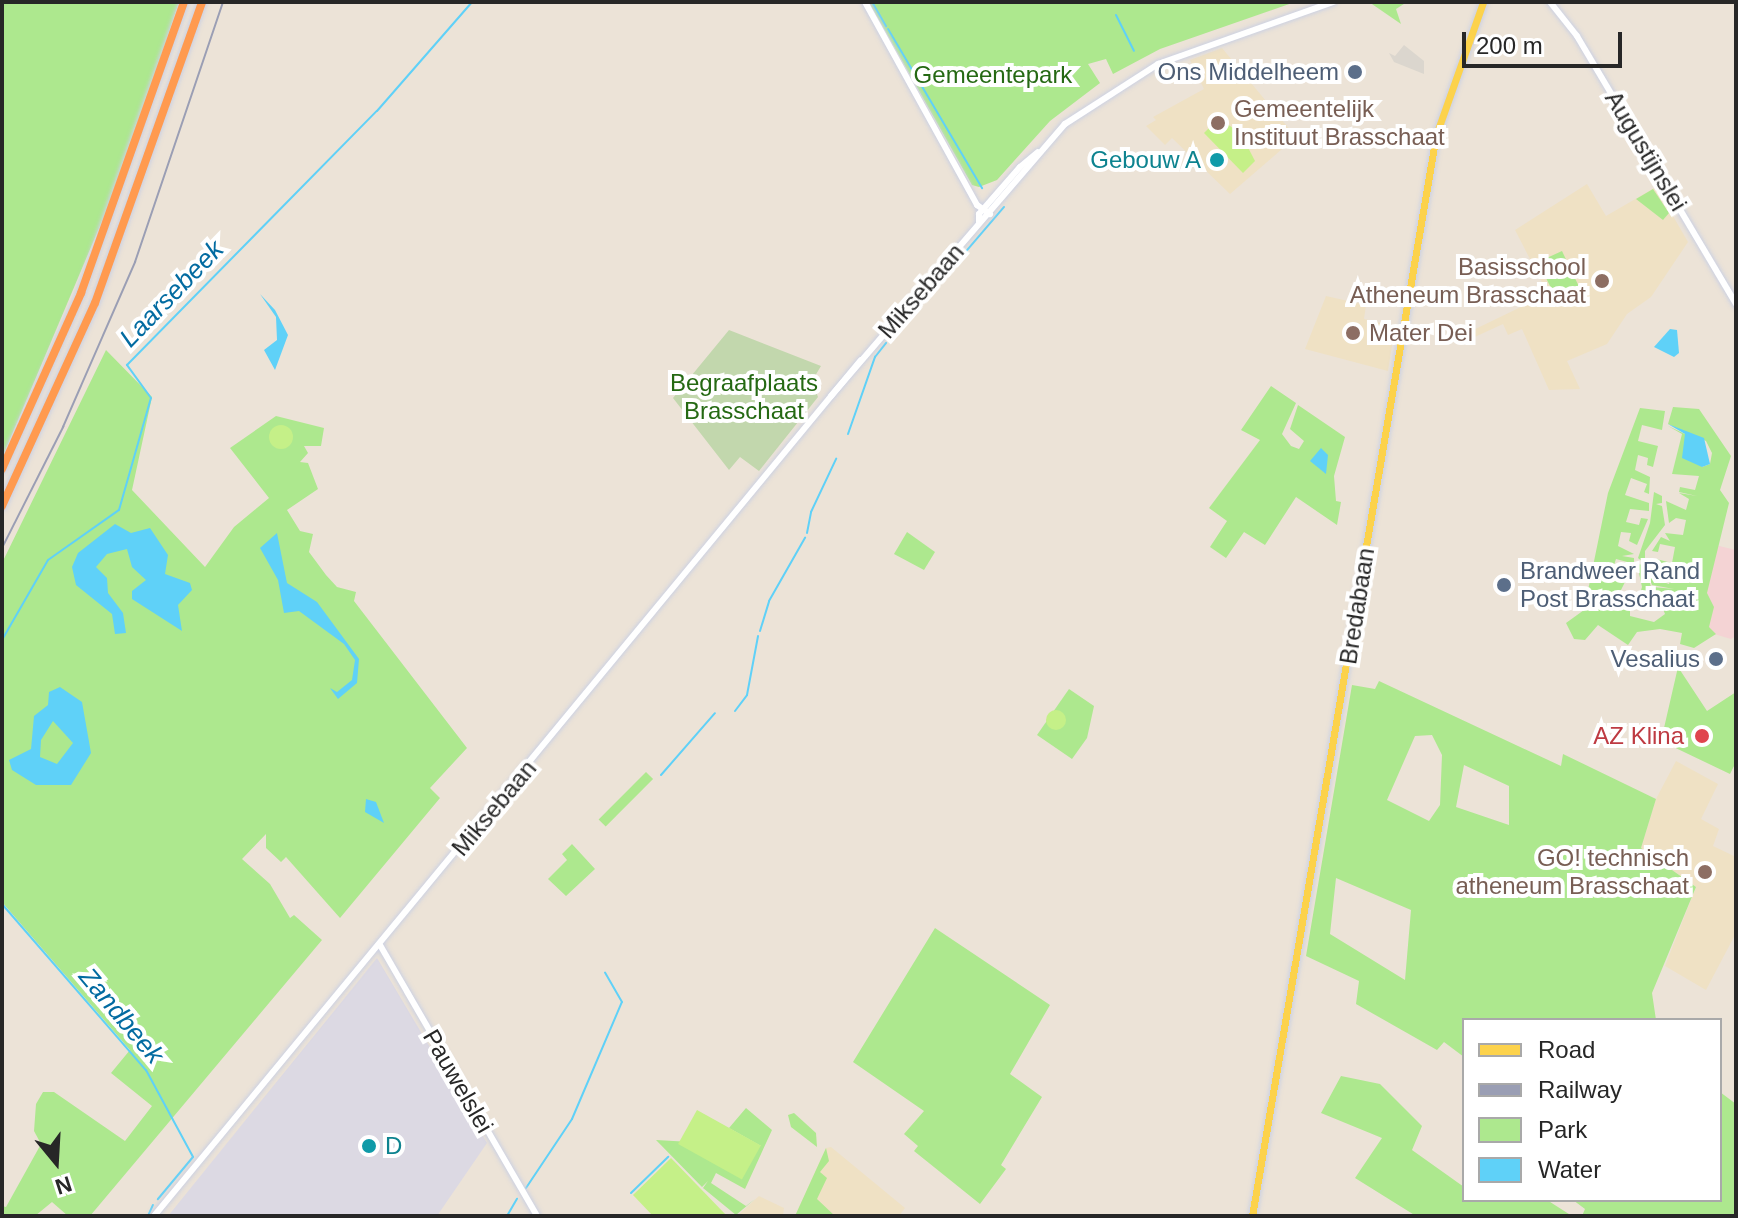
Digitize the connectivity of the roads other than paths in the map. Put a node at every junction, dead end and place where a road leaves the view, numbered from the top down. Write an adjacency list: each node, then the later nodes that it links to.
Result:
1 (184, 2): 9 (highway)
2 (202, 2): 10 (highway)
3 (865, 2): 7 (street)
4 (1333, 2): 7 (street, Miksebaan)
5 (1483, 2): 14 (main road, Bredabaan)
6 (1550, 2): 8 (street, Augustijnslei)
7 (988, 210): 11 (street, Miksebaan)
8 (1736, 304)
9 (2, 469)
10 (2, 506)
11 (380, 945): 12 (street, Miksebaan); 13 (street, Pauwelslei)
12 (154, 1216)
13 (537, 1216)
14 (1252, 1216)

